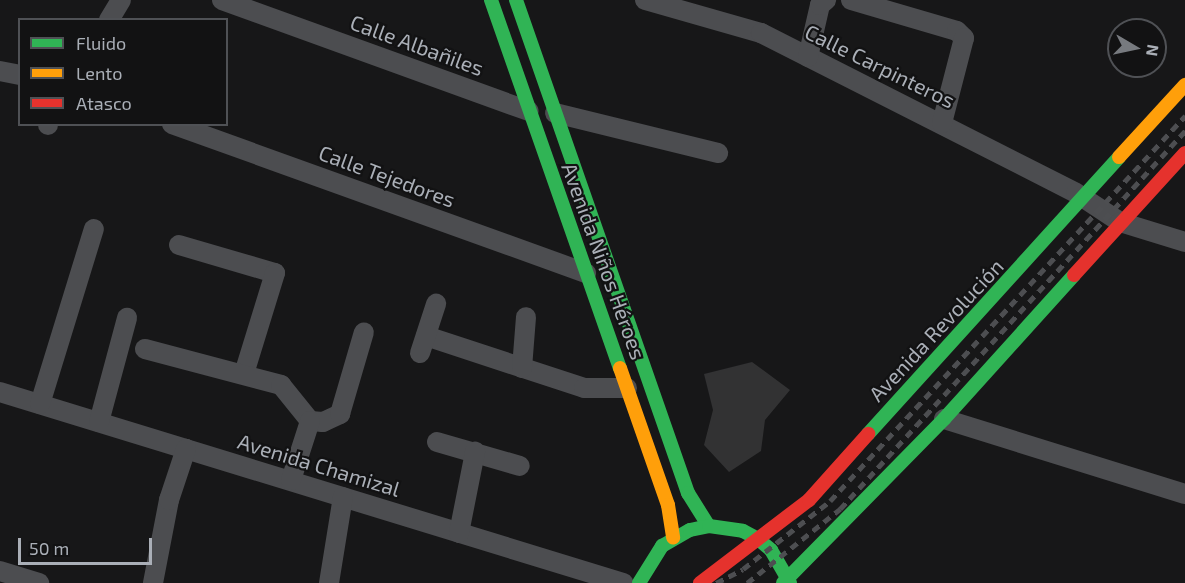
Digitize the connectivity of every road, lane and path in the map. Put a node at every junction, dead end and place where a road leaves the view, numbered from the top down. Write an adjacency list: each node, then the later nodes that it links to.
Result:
1 (121, 0): 8 (street)
2 (222, 0): 13 (street, Calle Albañiles)
3 (491, 0): 13 (main road, Avenida Niños Héroes)
4 (516, 0): 14 (main road, Avenida Niños Héroes)
5 (645, 0): 9 (street, Calle Carpinteros)
6 (826, 0): 9 (street)
7 (851, 0): 15 (street)
8 (111, 18)
9 (807, 57): 15 (street, Calle Carpinteros)
10 (0, 71): 11 (street)
11 (18, 75)
12 (1185, 86): 19 (main road, Avenida Revolución)
13 (528, 111): 24 (main road, Avenida Niños Héroes)
14 (555, 113): 17 (street); 45 (main road, Avenida Niños Héroes)
15 (942, 123): 19 (street, Calle Carpinteros)
16 (178, 126): 24 (street, Calle Tejedores)
17 (718, 153)
18 (1185, 153): 20 (main road)
19 (1085, 198): 20 (street, Calle Carpinteros); 48 (main road, Avenida Revolución)
20 (1120, 222): 22 (street, Calle Carpinteros); 35 (main road)
21 (94, 229): 34 (street)
22 (1185, 242)
23 (179, 245): 31 (street)
24 (586, 273): 32 (main road, Avenida Niños Héroes)
25 (436, 304): 30 (street)
26 (526, 317): 30 (street)
27 (127, 318): 37 (street)
28 (364, 332): 36 (street)
29 (145, 349): 31 (street)
30 (522, 368): 32 (street)
31 (244, 374): 36 (street)
32 (627, 388): 47 (main road, Avenida Niños Héroes)
33 (0, 392): 34 (street, Avenida Chamizal)
34 (40, 404): 37 (street, Avenida Chamizal)
35 (944, 419): 43 (street); 50 (main road)
36 (310, 421): 42 (street)
37 (99, 422): 39 (street, Avenida Chamizal)
38 (437, 442): 40 (street)
39 (186, 449): 42 (street, Avenida Chamizal); 52 (street)
40 (476, 452): 41 (street); 46 (street)
41 (520, 466)
42 (291, 480): 44 (street, Avenida Chamizal)
43 (1185, 495)
44 (343, 497): 46 (street, Avenida Chamizal); 53 (street)
45 (709, 526): 47 (main road); 48 (main road)
46 (459, 533): 54 (street, Avenida Chamizal)
47 (673, 538): 55 (main road)
48 (758, 539): 50 (main road); 56 (main road, Avenida Revolución)
49 (0, 570): 51 (street)
50 (787, 582)
51 (39, 583)
52 (153, 583)
53 (329, 583)
54 (623, 583)
55 (639, 583)
56 (699, 583)

